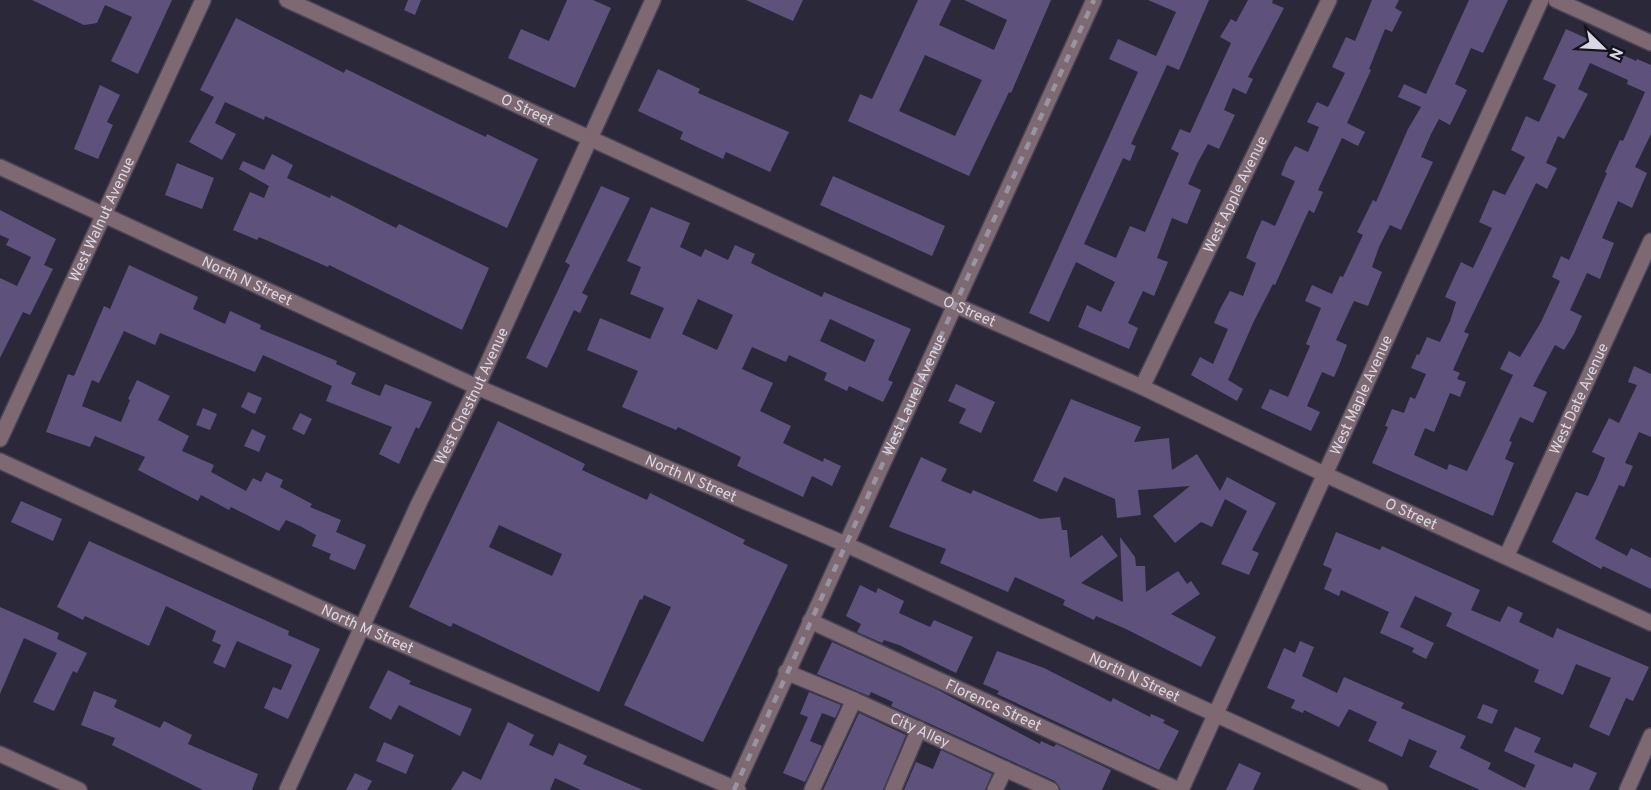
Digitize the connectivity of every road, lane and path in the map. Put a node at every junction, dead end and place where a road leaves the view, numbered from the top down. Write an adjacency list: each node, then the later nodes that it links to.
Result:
1 (203, 0): 11 (street, West Walnut Avenue)
2 (287, 0): 9 (street, O Street)
3 (653, 0): 9 (street, West Chestnut Avenue)
4 (1094, 0): 13 (street, West Laurel Avenue)
5 (1329, 0): 15 (street, West Apple Avenue)
6 (1541, 0): 18 (street, West Maple Avenue)
7 (1556, 0): 8 (street)
8 (1651, 43)
9 (591, 138): 13 (street, O Street); 14 (street, West Chestnut Avenue)
10 (0, 167): 11 (street, North N Street)
11 (104, 214): 14 (street, North N Street); 16 (street, West Walnut Avenue)
12 (1651, 241): 20 (street, West Date Avenue)
13 (955, 305): 15 (street, O Street); 19 (street, West Laurel Avenue)
14 (477, 387): 19 (street, North N Street); 23 (street, West Chestnut Avenue)
15 (1142, 387): 18 (street, O Street)
16 (0, 439)
17 (0, 461): 23 (street, North M Street)
18 (1324, 474): 20 (street, O Street); 26 (street, West Maple Avenue)
19 (845, 544): 21 (street, West Laurel Avenue); 26 (street, North N Street)
20 (1508, 555): 22 (street, O Street)
21 (810, 621): 24 (street, West Laurel Avenue); 38 (street, Florence Street)
22 (1651, 622)
23 (362, 627): 32 (street, West Chestnut Avenue); 33 (street, North M Street)
24 (786, 672): 25 (street, City Alley); 33 (street, West Laurel Avenue)
25 (854, 699): 27 (street, City Alley); 34 (street)
26 (1215, 714): 38 (street, West Maple Avenue); 39 (street, North N Street)
27 (919, 729): 30 (street, City Alley); 35 (street)
28 (1651, 736): 40 (street)
29 (0, 754): 31 (street)
30 (1005, 769): 36 (street); 37 (street, City Alley)
31 (79, 790)
32 (287, 790)
33 (736, 790)
34 (812, 790)
35 (893, 790)
36 (995, 790)
37 (1051, 790)
38 (1180, 790)
39 (1380, 790)
40 (1627, 790)

